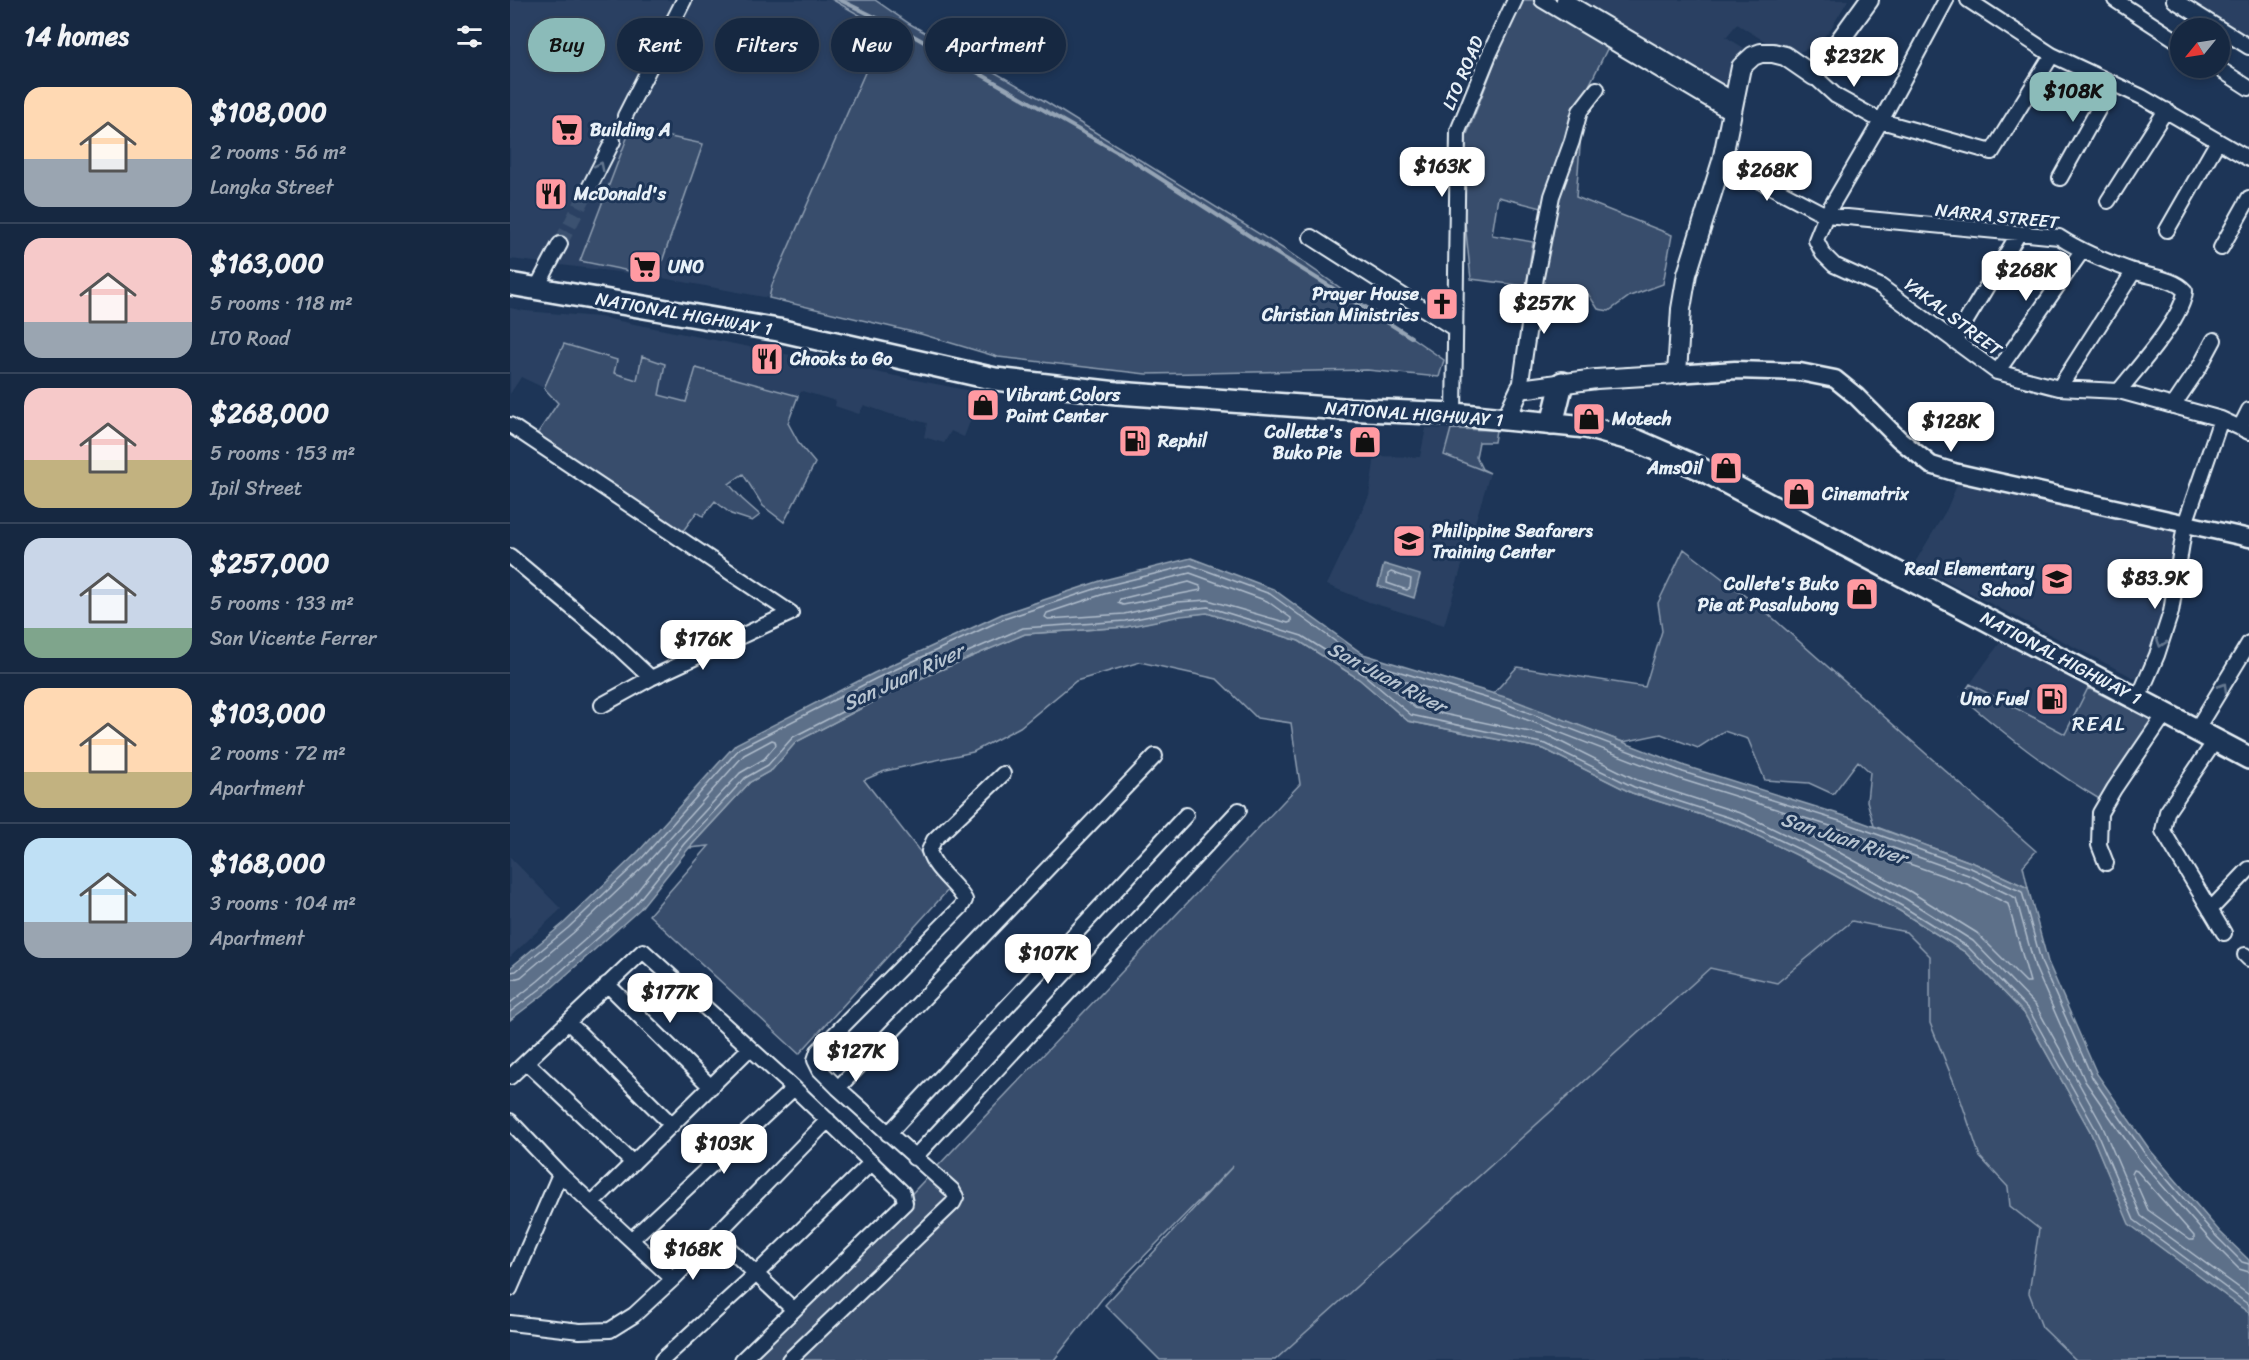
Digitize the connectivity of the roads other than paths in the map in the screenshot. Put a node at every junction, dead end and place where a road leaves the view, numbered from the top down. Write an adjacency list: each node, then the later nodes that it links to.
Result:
1 (684, 0): 20 (street)
2 (1515, 0): 40 (street, LTO ROAD)
3 (1542, 0): 18 (street)
4 (1564, 0): 18 (street)
5 (1869, 0): 13 (main road)
6 (1946, 0): 21 (street)
7 (1968, 0): 12 (street)
8 (2115, 0): 10 (street)
9 (2174, 0): 11 (street)
10 (2170, 36)
11 (2249, 46)
12 (2052, 55): 15 (street); 21 (street)
13 (1814, 76): 18 (main road); 21 (street)
14 (2230, 76): 16 (street)
15 (2113, 83): 19 (street); 26 (street)
16 (2249, 88)
17 (1597, 89): 47 (street)
18 (1733, 107): 25 (main road)
19 (2166, 110): 23 (street); 29 (street)
20 (625, 116)
21 (1881, 121): 30 (street)
22 (613, 141): 27 (street, one-way to 22)
23 (2218, 141): 24 (street); 31 (street)
24 (2249, 159)
25 (1722, 161): 30 (street, NARRA STREET); 44 (main road)
26 (2060, 178)
27 (588, 190)
28 (2249, 198): 35 (street)
29 (2108, 201)
30 (1826, 215): 32 (street, NARRA STREET); 42 (street, YAKAL STREET)
31 (2167, 230)
32 (2019, 233): 36 (street, NARRA STREET); 42 (street)
33 (1311, 237): 40 (street)
34 (560, 244): 39 (street)
35 (2222, 248)
36 (2082, 251): 37 (street, NARRA STREET); 43 (street)
37 (2133, 272): 46 (street); 48 (street, NARRA STREET)
38 (510, 285): 39 (highway, NATIONAL HIGHWAY 1)
39 (536, 289): 51 (highway, NATIONAL HIGHWAY 1)
40 (1455, 329): 51 (street, LTO ROAD)
41 (2214, 340): 49 (street)
42 (1954, 341): 43 (street, YAKAL STREET)
43 (1997, 372): 46 (street, YAKAL STREET)
44 (1677, 374): 45 (main road); 57 (street)
45 (1562, 382): 47 (main road); 54 (highway)
46 (2059, 388): 48 (street, YAKAL STREET)
47 (1520, 389): 52 (main road)
48 (2119, 391): 49 (street, YAKAL STREET)
49 (2174, 406): 53 (street, YAKAL STREET)
50 (2249, 410): 56 (street)
51 (1454, 414): 52 (highway, NATIONAL HIGHWAY 1)
52 (1506, 419): 54 (highway, NATIONAL HIGHWAY 1)
53 (2221, 419): 56 (street, YAKAL STREET); 57 (street)
54 (1552, 424): 62 (highway, NATIONAL HIGHWAY 1)
55 (510, 425): 61 (street)
56 (2244, 430)
57 (2185, 524): 58 (street); 62 (street, one-way to 62)
58 (2249, 538)
59 (510, 556): 61 (street)
60 (2249, 643): 65 (street, one-way to 60)
61 (651, 678): 63 (street)
62 (2138, 699): 64 (highway, NATIONAL HIGHWAY 1)
63 (602, 705)
64 (2165, 714): 65 (highway, NATIONAL HIGHWAY 1); 72 (street)
65 (2196, 730): 66 (highway, NATIONAL HIGHWAY 1)
66 (2215, 741): 68 (highway, NATIONAL HIGHWAY 1); 74 (street)
67 (1155, 756): 83 (street)
68 (2249, 758)
69 (1004, 774): 83 (street)
70 (1239, 810): 88 (street)
71 (1186, 814): 87 (street)
72 (2106, 863)
73 (2249, 869): 74 (street)
74 (2210, 910): 75 (street)
75 (2224, 933)
76 (607, 984): 77 (street); 78 (street); 81 (street)
77 (567, 1022): 79 (street); 86 (street)
78 (750, 1048): 81 (street); 82 (street)
79 (526, 1062): 80 (street); 90 (street)
80 (510, 1077)
81 (711, 1087): 86 (street)
82 (794, 1088): 84 (street); 94 (street)
83 (838, 1088): 87 (street)
84 (828, 1120): 89 (street); 93 (street)
85 (510, 1121): 91 (street)
86 (672, 1125): 90 (street)
87 (888, 1134): 88 (street)
88 (914, 1158): 102 (street)
89 (872, 1162): 95 (street); 98 (street)
90 (633, 1163): 92 (street)
91 (560, 1174): 92 (street); 97 (street)
92 (592, 1203): 94 (street)
93 (717, 1236): 95 (street); 96 (street)
94 (632, 1239): 96 (street)
95 (756, 1274): 98 (street); 100 (street)
96 (673, 1279): 99 (street)
97 (510, 1289)
98 (793, 1309): 101 (street)
99 (510, 1323)
100 (663, 1360)
101 (742, 1360)
102 (789, 1360)

